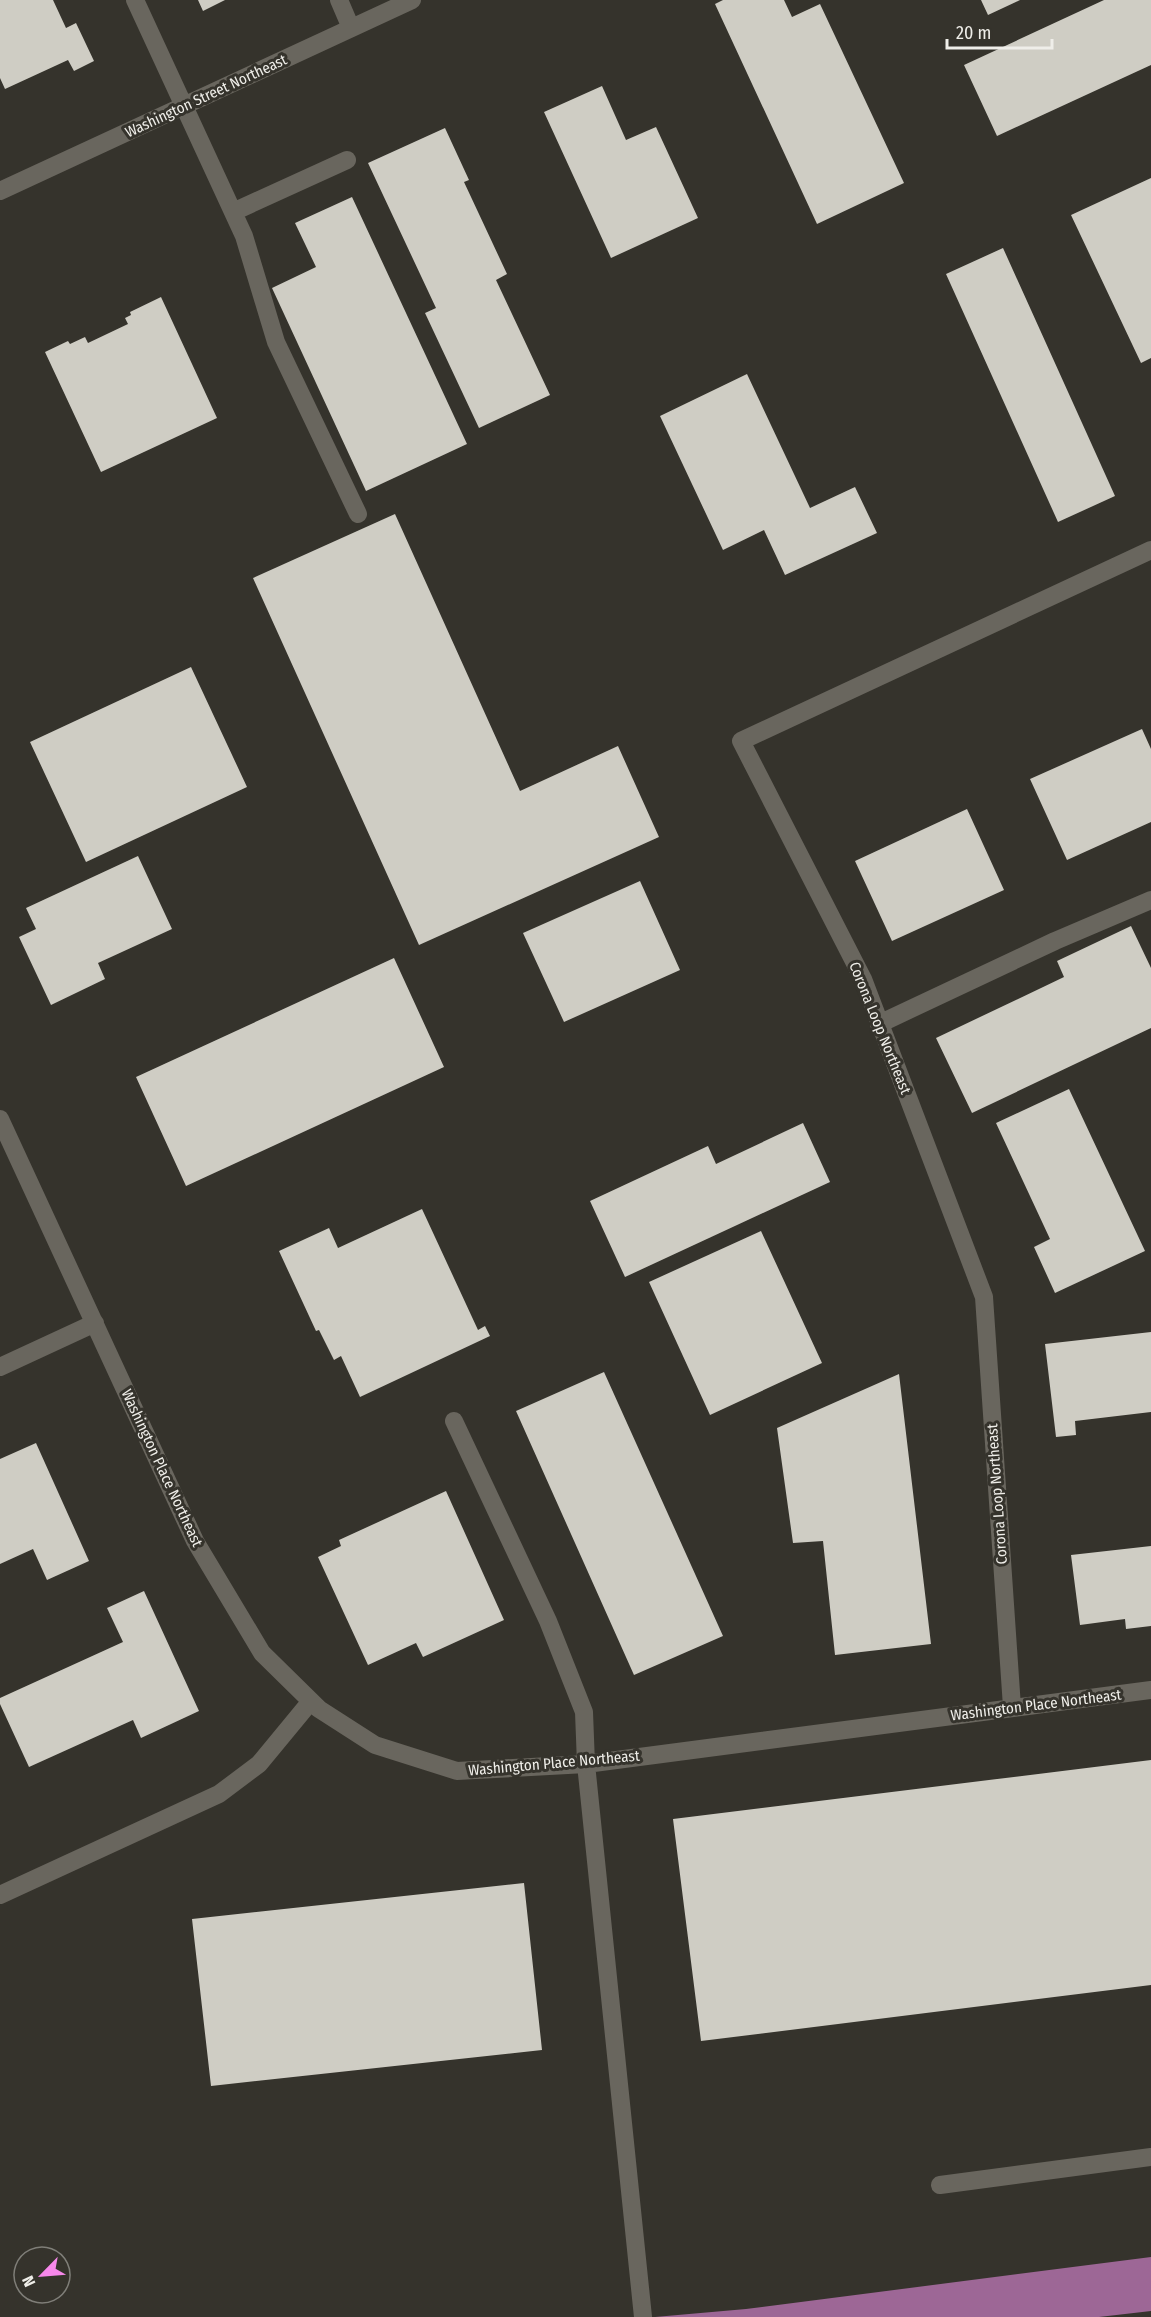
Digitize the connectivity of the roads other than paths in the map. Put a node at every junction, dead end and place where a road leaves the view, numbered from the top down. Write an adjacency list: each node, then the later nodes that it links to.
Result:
1 (135, 0): 5 (street)
2 (339, 0): 4 (street)
3 (412, 0): 4 (street, Washington Street Northeast)
4 (351, 28): 5 (street, Washington Street Northeast)
5 (185, 105): 7 (street, Washington Street Northeast); 8 (street)
6 (347, 160): 8 (street)
7 (0, 191)
8 (233, 212): 9 (street)
9 (358, 514)
10 (1151, 550): 12 (street, Corona Loop Northeast)
11 (1151, 900): 12 (street)
12 (879, 1024): 19 (street, Corona Loop Northeast)
13 (0, 1119): 14 (street, Washington Place Northeast)
14 (95, 1323): 15 (street); 18 (street, Washington Place Northeast)
15 (0, 1367)
16 (454, 1421): 20 (street)
17 (1151, 1690): 19 (street, Washington Place Northeast)
18 (311, 1701): 20 (street, Washington Place Northeast); 21 (street)
19 (1012, 1707): 20 (street, Washington Place Northeast)
20 (586, 1764): 24 (street)
21 (0, 1895)
22 (1151, 2157): 23 (street)
23 (940, 2185)
24 (643, 2317)

